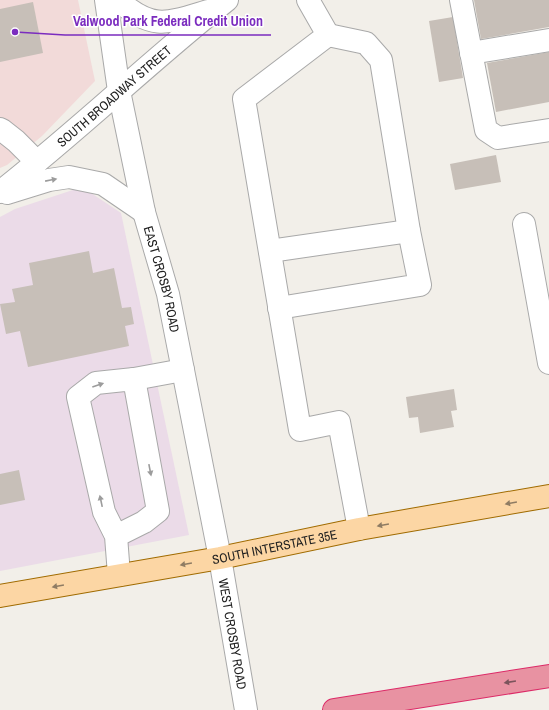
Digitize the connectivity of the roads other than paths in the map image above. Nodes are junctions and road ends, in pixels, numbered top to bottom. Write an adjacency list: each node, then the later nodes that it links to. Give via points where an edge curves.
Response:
1 (106, 0): 9 (street, EAST CROSBY ROAD)
2 (118, 0): 5 (street, via 127,9 159,23 174,21)
3 (308, 0): 6 (street)
4 (461, 0): 8 (street)
5 (222, 4): 9 (street, SOUTH BROADWAY STREET)
6 (328, 35): 17 (street, via 366,43 381,60); 18 (street, via 244,99)
7 (549, 40): 8 (street)
8 (471, 53): 11 (street, via 486,130 498,138)
9 (119, 91): 12 (street, SOUTH BROADWAY STREET); 15 (street, EAST CROSBY ROAD)
10 (0, 129): 12 (street)
11 (549, 130)
12 (37, 162): 13 (street, SOUTH BROADWAY STREET)
13 (0, 192)
14 (0, 196): 15 (street, one-way to 15, via 50,180 69,177 103,184)
15 (144, 212): 21 (street, EAST CROSBY ROAD, via 168,294)
16 (524, 224): 20 (street)
17 (409, 231): 18 (street); 19 (street, via 420,285)
18 (270, 251): 19 (street)
19 (279, 308): 24 (street, via 300,430 339,422)
20 (549, 363)
21 (183, 370): 22 (street); 26 (street, EAST CROSBY ROAD)
22 (134, 379): 25 (street, one-way to 25, via 158,511 144,522); 25 (street, one-way to 22, via 104,512 78,397 96,383)
23 (549, 496): 24 (main road, SOUTH INTERSTATE 35E, one-way to 24)
24 (359, 529): 26 (main road, SOUTH INTERSTATE 35E)
25 (116, 536): 27 (street)
26 (220, 558): 27 (main road, SOUTH INTERSTATE 35E, one-way to 27); 30 (street, WEST CROSBY ROAD)
27 (119, 575): 28 (main road, SOUTH INTERSTATE 35E, one-way to 28)
28 (0, 596)
29 (549, 676): 31 (highway, one-way to 31)
30 (246, 710)
31 (336, 710)

